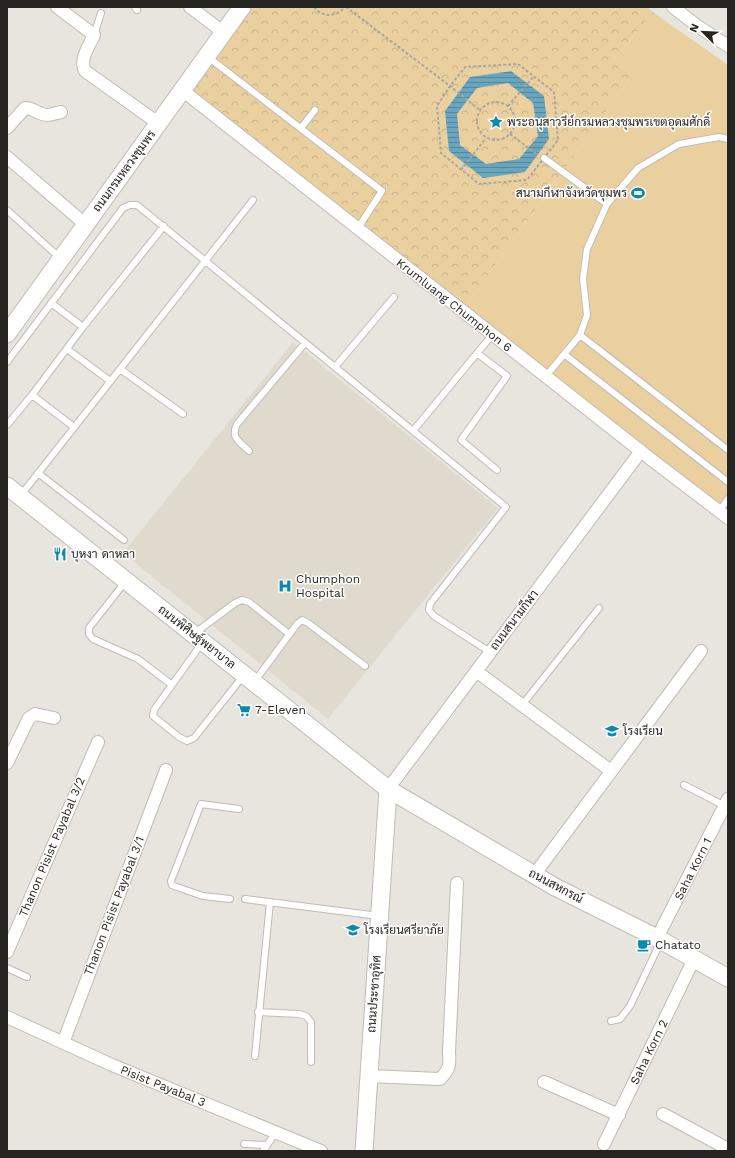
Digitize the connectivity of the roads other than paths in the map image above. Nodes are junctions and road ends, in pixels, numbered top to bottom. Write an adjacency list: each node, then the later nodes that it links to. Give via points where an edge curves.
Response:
1 (57, 7): 7 (street)
2 (190, 7): 6 (street)
3 (242, 7): 6 (street, ถนนกรมหลวงชุมพร)
4 (673, 7): 8 (street)
5 (101, 13): 7 (lane)
6 (224, 32): 9 (street, ถนนกรมหลวงชุมพร)
7 (94, 35): 14 (street, via 83,60 82,66 85,71)
8 (728, 46)
9 (207, 56): 10 (street, ถนนกรมหลวงชุมพร); 15 (lane)
10 (182, 90): 14 (street, ถนนกรมหลวงชุมพร); 24 (street, Krumluang Chumphon 6)
11 (314, 110): 15 (lane)
12 (61, 112): 13 (street, via 45,115 25,108)
13 (9, 123)
14 (158, 124): 22 (street, ถนนกรมหลวงชุมพร)
15 (301, 128): 24 (lane, via 382,192)
16 (728, 139): 20 (lane, via 719,137 679,144 638,168)
17 (7, 157): 22 (street)
18 (544, 158): 20 (lane)
19 (253, 200): 26 (lane)
20 (607, 204): 32 (lane, via 587,249 583,279 587,315)
21 (7, 210): 25 (lane)
22 (86, 225): 25 (street, ถนนกรมหลวงชุมพร)
23 (164, 226): 26 (lane); 28 (lane, via 137,205 123,208); 29 (lane)
24 (358, 228): 31 (street, Krumluang Chumphon 6)
25 (61, 259): 30 (street, ถนนกรมหลวงชุมพร)
26 (205, 261): 33 (lane); 39 (lane)
27 (394, 297): 38 (lane)
28 (51, 304): 29 (lane); 37 (lane)
29 (83, 328): 34 (lane)
30 (7, 334)
31 (492, 335): 35 (lane); 40 (street, Krumluang Chumphon 6)
32 (580, 335): 36 (lane); 47 (lane)
33 (305, 343): 38 (lane); 48 (lane, via 233,431 234,437)
34 (67, 349): 41 (lane); 42 (lane)
35 (477, 352): 46 (lane); 50 (lane, via 507,376 461,440)
36 (564, 354): 40 (lane); 52 (lane)
37 (7, 362)
38 (335, 367): 46 (lane)
39 (120, 369): 41 (lane); 43 (lane)
40 (546, 376): 49 (street, Krumluang Chumphon 6)
41 (110, 381): 45 (lane)
42 (32, 395): 44 (lane); 45 (lane)
43 (183, 414)
44 (7, 425)
45 (74, 427): 51 (lane)
46 (413, 431): 62 (lane, via 506,507 430,604 429,610 434,616)
47 (728, 450)
48 (249, 451)
49 (641, 452): 55 (street, Krumluang Chumphon 6); 62 (street, ถนนสนามกีฬา)
50 (497, 470)
51 (38, 473): 53 (lane); 56 (lane)
52 (728, 482)
53 (13, 491): 57 (street, ถนนพิศิษฐ์พยาบาล)
54 (728, 499): 55 (lane)
55 (724, 514)
56 (124, 540)
57 (126, 580): 60 (street, ถนนพิศิษฐ์พยาบาล); 66 (lane, via 88,628 89,634 93,639 138,659)
58 (599, 608): 67 (lane)
59 (290, 634): 60 (lane, via 249,602 242,600 235,603); 63 (lane, via 302,620); 65 (lane)
60 (198, 638): 65 (street, ถนนพิศิษฐ์พยาบาล); 66 (lane)
61 (701, 650): 72 (street)
62 (490, 652): 64 (street, ถนนสนามกีฬา)
63 (365, 666)
64 (476, 671): 67 (street); 74 (street, ถนนสนามกีฬา)
65 (249, 678): 66 (lane, via 194,738 187,741 179,738 153,716 154,710); 74 (street, ถนนพิศิษฐ์พยาบาล)
66 (172, 685)
67 (522, 705): 72 (street)
68 (54, 718): 70 (street, via 35,714 29,718)
69 (98, 742): 84 (street, Thanon Pisist Payabal 3/2)
70 (7, 763)
71 (166, 770): 92 (street, Thanon Pisist Payabal 3/1)
72 (611, 771): 77 (street)
73 (684, 785): 75 (lane)
74 (388, 789): 77 (street, ถนนสหกรณ์); 82 (street, ถนนประชาอุทิศ)
75 (727, 804): 83 (street, Saha Korn 1)
76 (239, 809): 79 (lane, via 201,804 172,881 174,886 203,896)
77 (534, 874): 83 (street, ถนนสหกรณ์)
78 (457, 883): 95 (street, via 450,1065 447,1072 440,1079)
79 (230, 899)
80 (245, 900): 81 (lane)
81 (270, 902): 82 (lane); 89 (lane)
82 (379, 916): 95 (street, ถนนประชาอุทิศ)
83 (659, 939): 85 (street, ถนนสหกรณ์); 91 (lane, via 630,1006 620,1019)
84 (7, 952)
85 (694, 959): 88 (street, ถนนสหกรณ์); 98 (street, Saha Korn 2)
86 (7, 968): 87 (lane)
87 (27, 977)
88 (728, 978)
89 (258, 1012): 93 (lane); 94 (lane, via 306,1016 311,1022)
90 (7, 1017): 92 (street, Pisist Payabal 3)
91 (611, 1022)
92 (63, 1043): 99 (street, Pisist Payabal 3)
93 (255, 1056)
94 (311, 1062)
95 (368, 1076): 105 (street, ถนนประชาอุทิศ)
96 (544, 1082): 98 (street)
97 (663, 1114): 102 (street)
98 (619, 1115): 101 (street, Saha Korn 2)
99 (276, 1132): 103 (lane); 104 (street, Pisist Payabal 3)
100 (244, 1144): 103 (lane)
101 (604, 1144)
102 (727, 1146)
103 (265, 1148)
104 (321, 1151)
105 (364, 1151)

